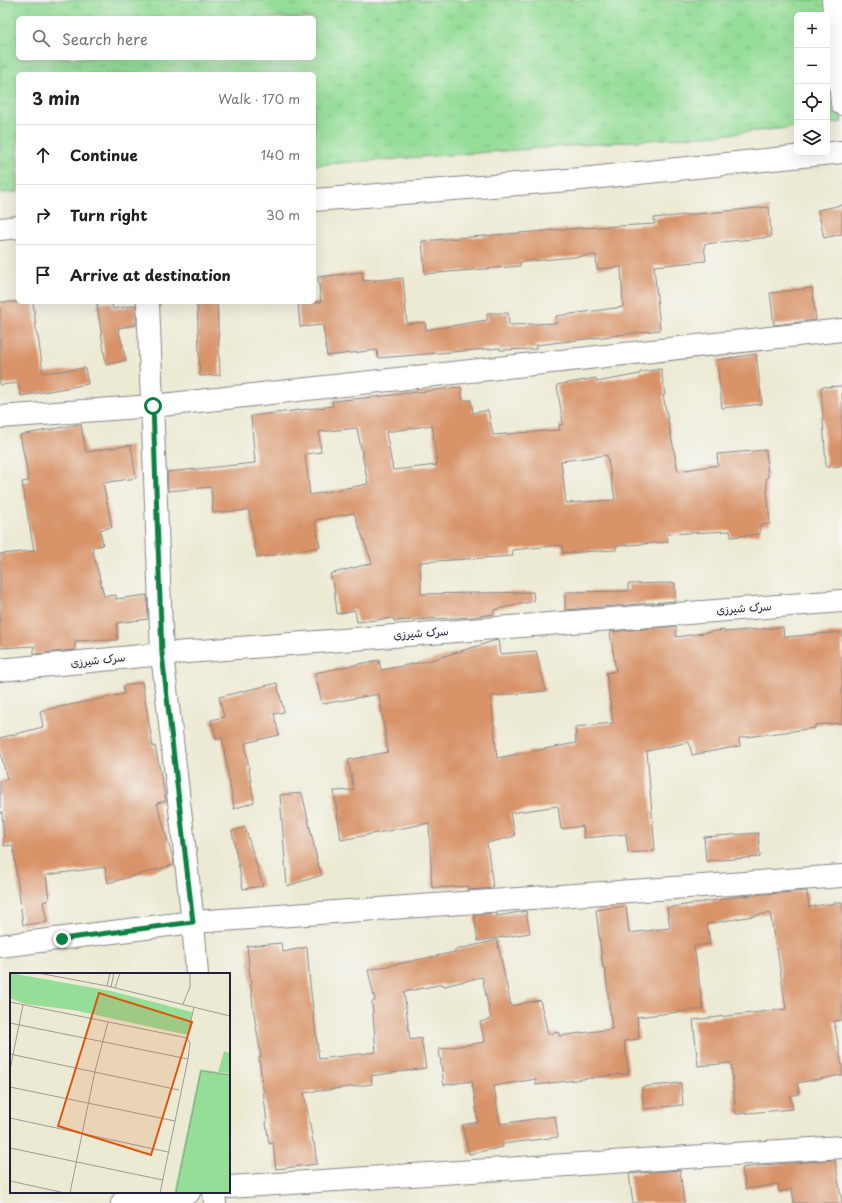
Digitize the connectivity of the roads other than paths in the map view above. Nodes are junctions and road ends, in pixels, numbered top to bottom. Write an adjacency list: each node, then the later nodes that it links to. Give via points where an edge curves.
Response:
1 (833, 0): 2 (street)
2 (842, 104)
3 (842, 152): 4 (street, via 581,178)
4 (316, 200)
5 (16, 227): 6 (street)
6 (0, 229)
7 (148, 304): 9 (street)
8 (842, 330): 9 (street)
9 (153, 406): 10 (street); 12 (street)
10 (0, 417)
11 (842, 601): 12 (street, سرک شیرزی)
12 (162, 654): 13 (street, سرک شیرزی); 15 (street)
13 (0, 670)
14 (842, 876): 15 (street)
15 (193, 922): 16 (street); 17 (street)
16 (0, 946)
17 (197, 973)
18 (842, 1147): 19 (street)
19 (230, 1187)
20 (182, 1193): 22 (street)
21 (214, 1193): 23 (street)
22 (122, 1203)
23 (215, 1203)

